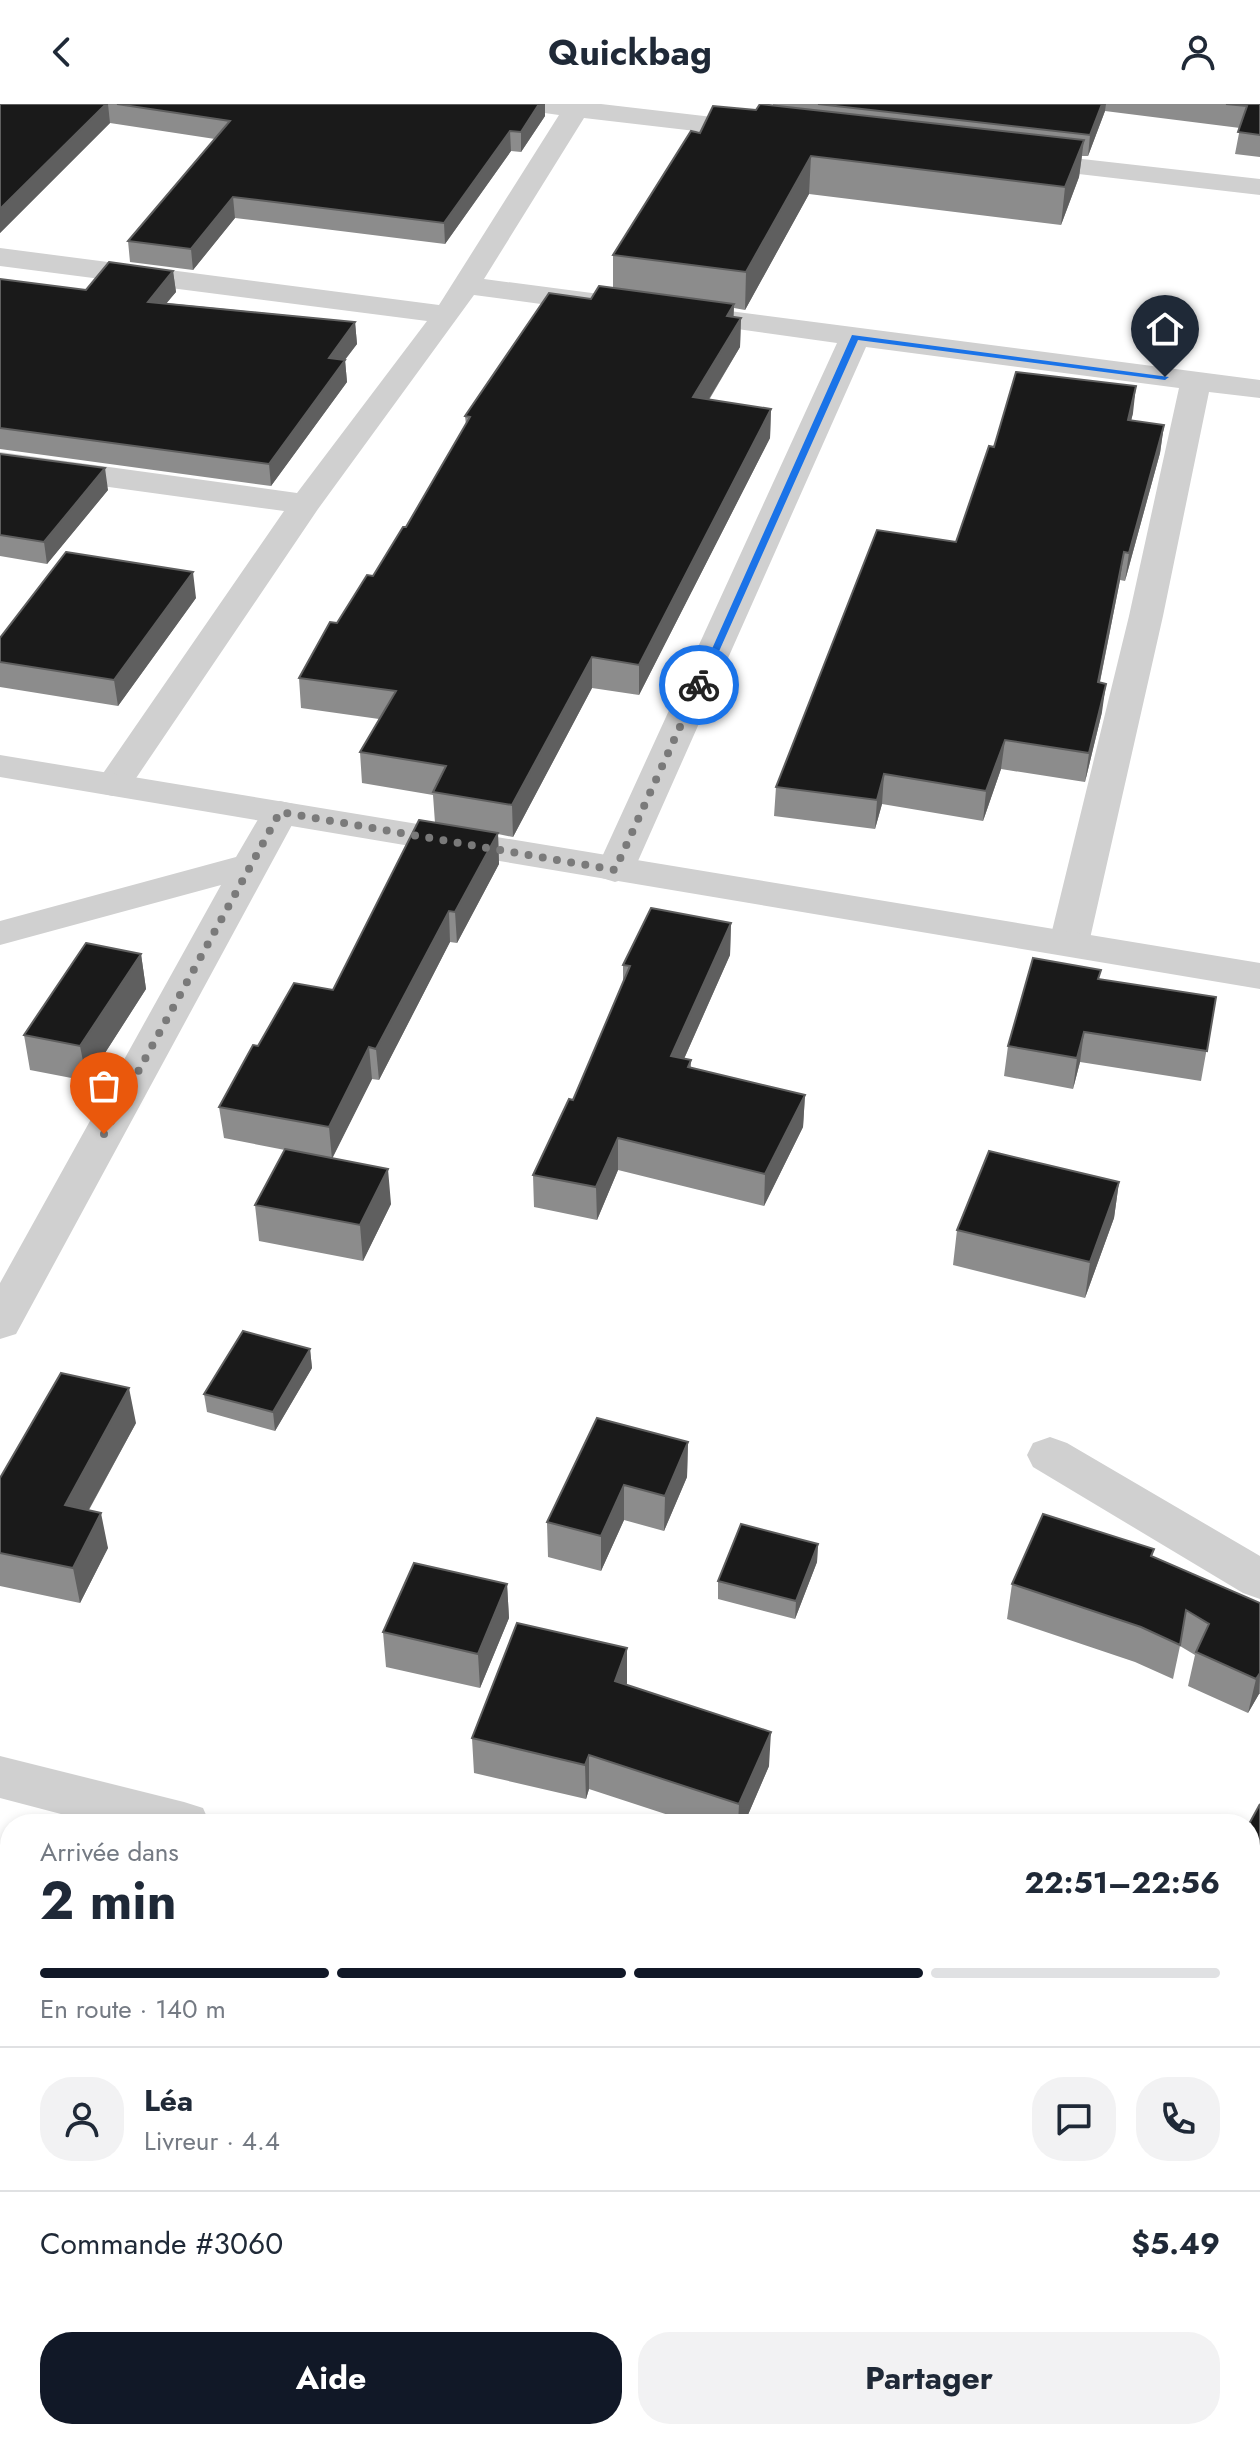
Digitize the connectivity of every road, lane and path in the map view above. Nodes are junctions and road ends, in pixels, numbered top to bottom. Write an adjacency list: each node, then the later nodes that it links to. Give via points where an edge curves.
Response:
1 (532, 104): 2 (street)
2 (576, 110): 3 (street); 7 (street)
3 (794, 134)
4 (996, 157): 5 (street)
5 (1260, 187)
6 (0, 257): 8 (street)
7 (466, 285): 8 (street); 9 (street)
8 (447, 315): 13 (street)
9 (855, 337): 10 (street); 18 (street)
10 (1196, 381): 11 (street); 20 (street)
11 (1260, 389)
12 (0, 462): 13 (street)
13 (305, 504): 15 (street)
14 (0, 766): 15 (street)
15 (113, 785): 16 (street)
16 (280, 812): 17 (street); 18 (street)
17 (252, 865): 19 (street); 22 (street)
18 (615, 870): 20 (street)
19 (0, 933)
20 (1069, 943): 21 (street)
21 (1260, 976)
22 (0, 1323)
23 (1050, 1455): 24 (street)
24 (1260, 1580)
25 (0, 1777): 26 (street)
26 (145, 1814)

